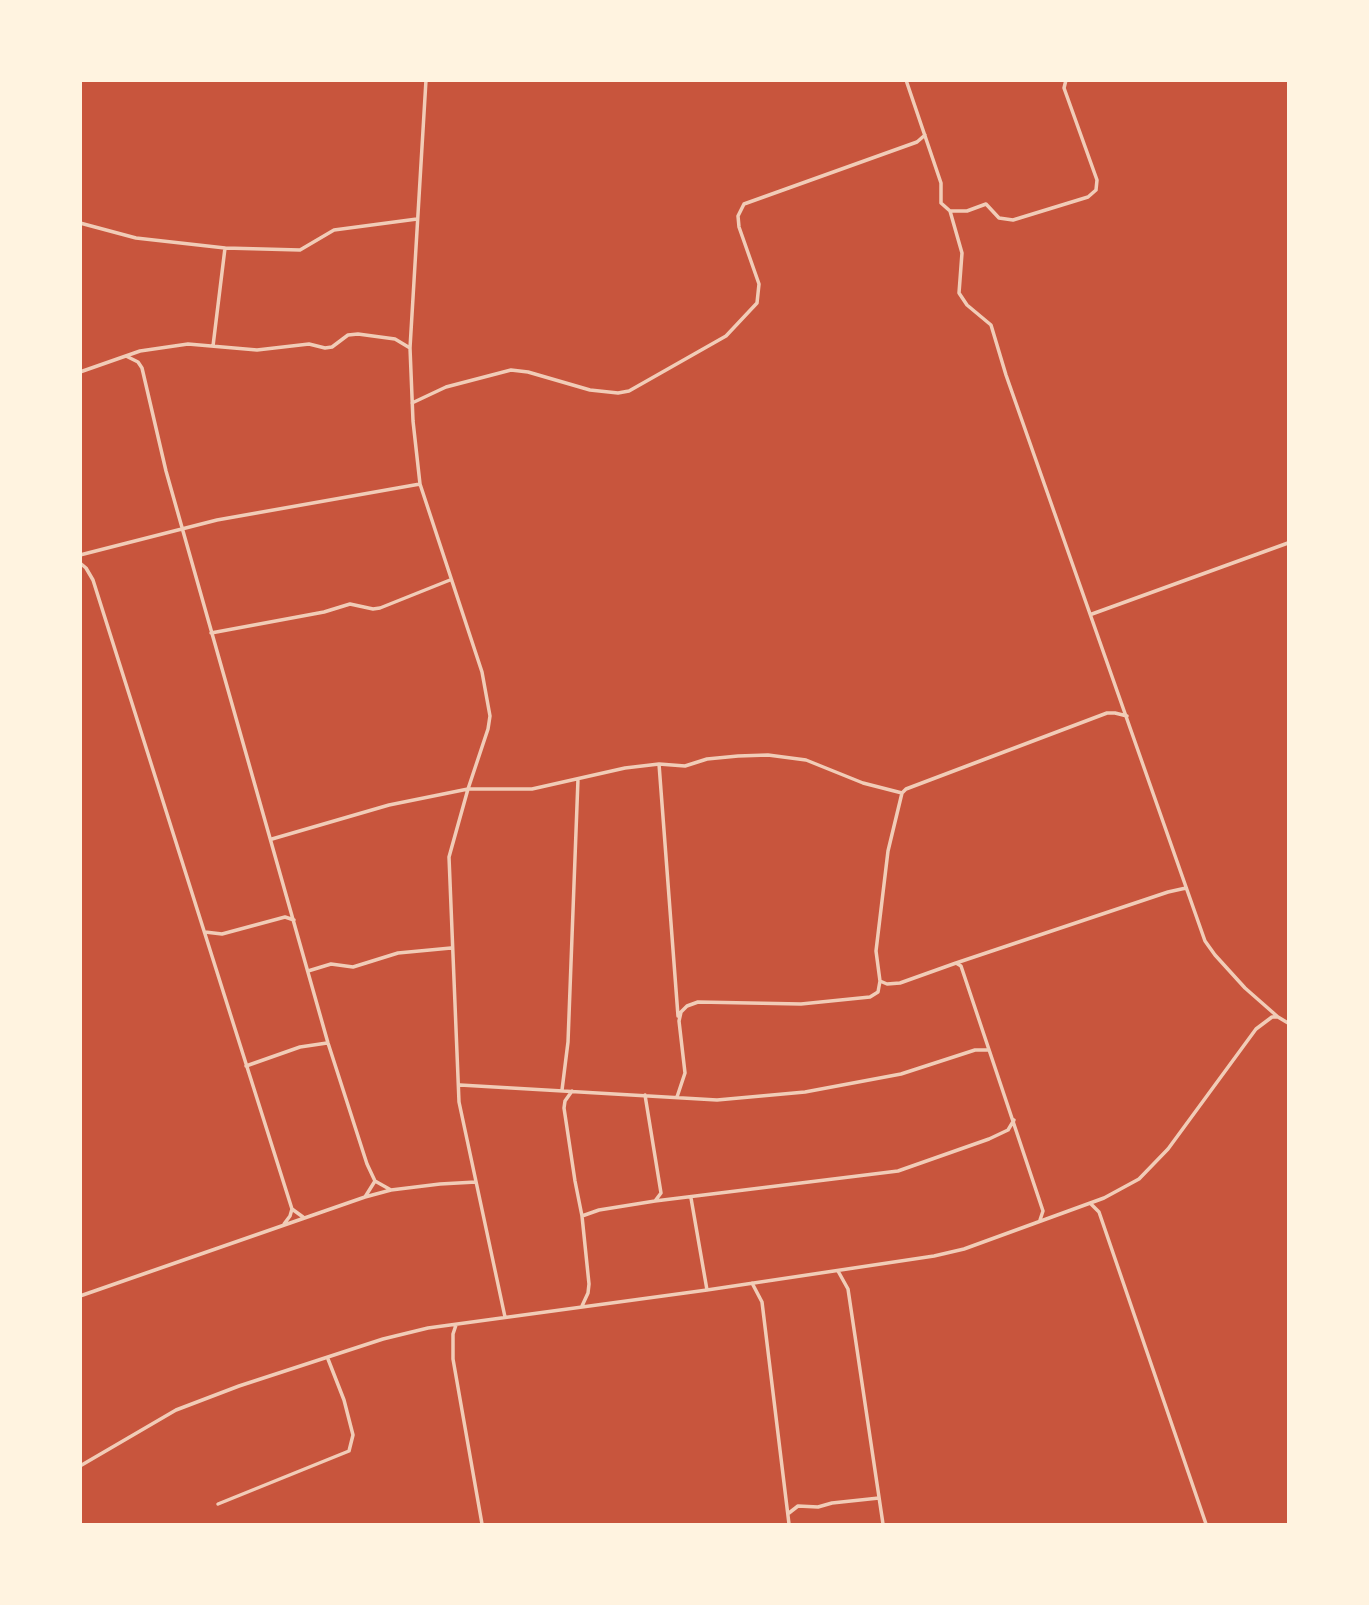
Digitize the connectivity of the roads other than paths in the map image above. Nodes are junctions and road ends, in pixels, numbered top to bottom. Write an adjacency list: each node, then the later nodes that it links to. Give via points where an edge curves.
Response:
1 (426, 80): 8 (street)
2 (906, 80): 4 (street)
3 (1066, 80): 7 (street, via 1064,88 1097,180 1096,190 1088,197 1013,220 999,218 986,204)
4 (925, 135): 5 (street); 6 (street)
5 (917, 142): 6 (street); 15 (street, via 744,204 738,227 759,284 757,303 726,336 629,391 590,390 511,370 446,387)
6 (929, 144): 7 (street, via 942,203)
7 (950, 211): 22 (street, via 962,253 959,293 990,325)
8 (417, 219): 10 (street, via 334,230 300,250); 12 (street)
9 (80, 223): 10 (street, via 136,238)
10 (225, 247): 11 (street)
11 (213, 346): 12 (street, via 257,350 309,344 325,348 358,334 395,339); 13 (street, via 188,344)
12 (410, 348): 15 (street)
13 (126, 356): 14 (street); 17 (street, via 142,368)
14 (80, 372)
15 (412, 403): 16 (street)
16 (420, 484): 17 (street); 21 (street)
17 (182, 528): 19 (street); 23 (street)
18 (1289, 543): 22 (street)
19 (80, 555)
20 (80, 563): 32 (street, via 93,580)
21 (450, 580): 23 (street, via 380,608 350,604); 27 (street, via 482,673 491,716)
22 (1091, 614): 24 (street)
23 (211, 634): 29 (street)
24 (1127, 716): 28 (street, via 1107,713); 30 (street)
25 (659, 764): 26 (street); 28 (street, via 685,766 707,759 768,755 806,760); 38 (street)
26 (578, 779): 27 (street, via 532,789); 44 (street, via 568,1042)
27 (468, 789): 29 (street, via 389,805); 33 (street, via 449,857)
28 (902, 793): 36 (street, via 888,851 876,951)
29 (272, 839): 31 (street)
30 (1186, 888): 34 (street); 37 (street, via 1215,956)
31 (294, 920): 32 (street, via 285,918 222,934); 35 (street)
32 (205, 932): 42 (street)
33 (451, 948): 35 (street); 43 (street)
34 (956, 962): 36 (street, via 900,983); 41 (street, via 964,973)
35 (308, 971): 40 (street)
36 (880, 981): 38 (street, via 878,992 870,997 801,1004 698,1002 681,1012)
37 (1278, 1017): 39 (street); 55 (street, via 1267,1019 1256,1029 1168,1149 1139,1179)
38 (679, 1021): 47 (street, via 685,1073)
39 (1289, 1023)
40 (328, 1043): 42 (street, via 300,1047); 49 (street)
41 (989, 1050): 47 (street, via 963,1053 901,1074 805,1092 717,1100); 48 (street)
42 (246, 1066): 56 (street)
43 (460, 1085): 44 (street); 50 (street)
44 (562, 1090): 45 (street)
45 (572, 1091): 46 (street); 57 (street, via 564,1108)
46 (645, 1095): 47 (street); 54 (street, via 661,1193)
47 (677, 1097)
48 (1014, 1120): 53 (street, via 1008,1130 989,1139 898,1171); 59 (street, via 1043,1211)
49 (375, 1181): 51 (street); 52 (street)
50 (476, 1182): 51 (street); 66 (street)
51 (391, 1190): 52 (street)
52 (365, 1198): 58 (street)
53 (691, 1198): 54 (street); 63 (street)
54 (655, 1201): 57 (street)
55 (1090, 1203): 59 (street); 76 (street, via 1098,1212)
56 (292, 1209): 58 (street); 60 (street)
57 (582, 1216): 65 (street, via 589,1284)
58 (303, 1217): 60 (street)
59 (1040, 1220): 61 (street, via 964,1249)
60 (284, 1224): 64 (street)
61 (838, 1271): 62 (street); 70 (street, via 848,1289)
62 (751, 1283): 63 (street); 72 (street, via 762,1302)
63 (707, 1290): 65 (street)
64 (80, 1296)
65 (582, 1306): 66 (street)
66 (505, 1317): 67 (street)
67 (456, 1325): 68 (street, via 383,1339); 73 (street, via 453,1359)
68 (328, 1359): 69 (street, via 176,1410); 71 (street, via 354,1435 349,1451)
69 (80, 1466)
70 (879, 1498): 72 (street, via 798,1506); 75 (street)
71 (218, 1504)
72 (788, 1515): 74 (street)
73 (482, 1524)
74 (789, 1524)
75 (883, 1524)
76 (1206, 1524)

